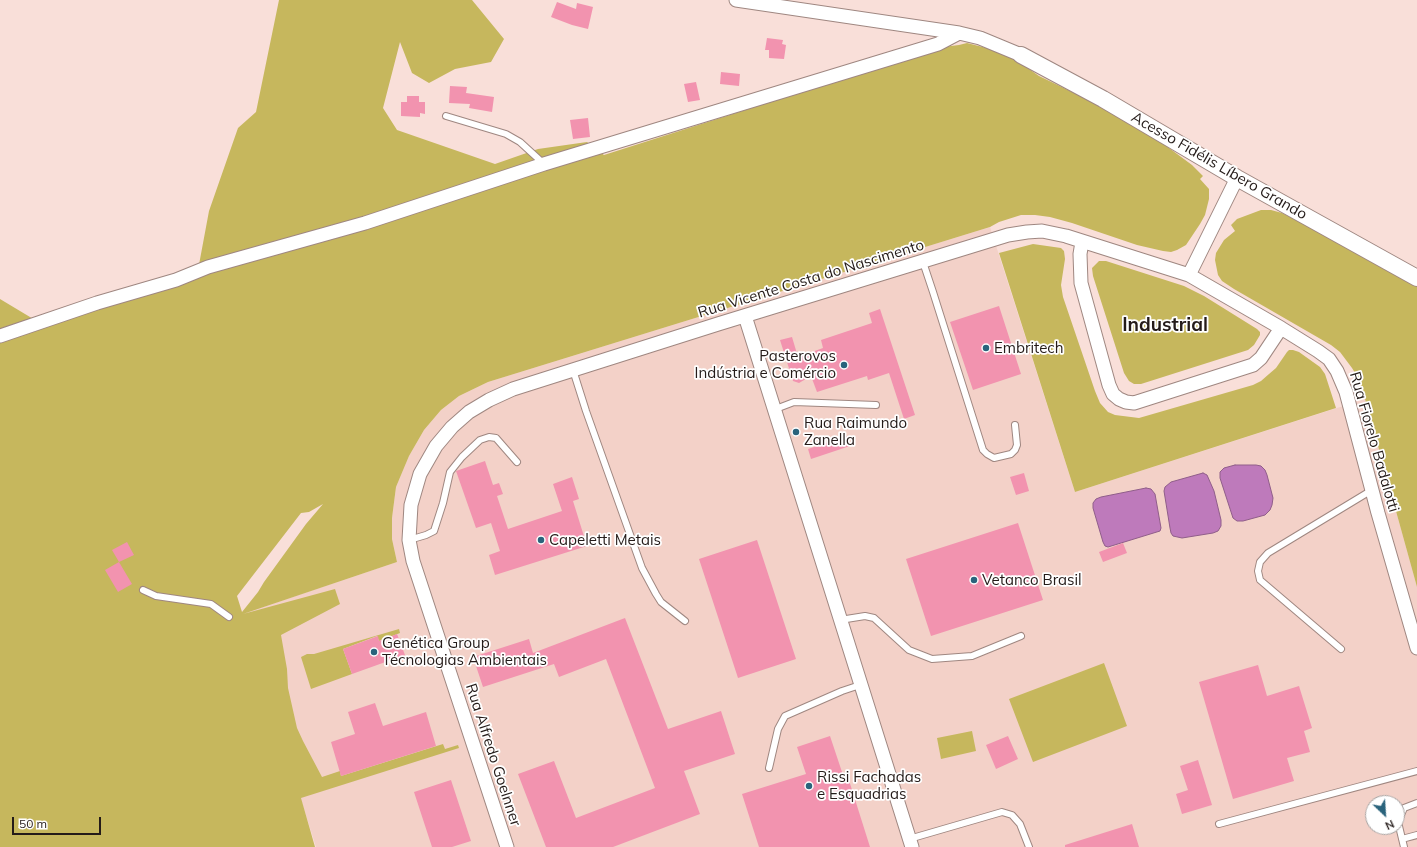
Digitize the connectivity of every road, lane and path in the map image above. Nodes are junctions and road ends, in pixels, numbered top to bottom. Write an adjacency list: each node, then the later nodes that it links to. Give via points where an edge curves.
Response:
1 (736, 0): 2 (street)
2 (762, 2): 3 (street)
3 (959, 33): 4 (street, via 980,38); 6 (street, via 938,44)
4 (1021, 55): 7 (street, Acesso Fidélis Líbero Grando, via 1104,99)
5 (446, 116): 6 (lane, via 506,134 520,142)
6 (544, 164): 14 (street, via 365,223 208,267 176,280 97,303)
7 (1237, 178): 10 (street); 11 (street, Acesso Fidélis Líbero Grando)
8 (1082, 242): 9 (street, Rua Vicente Costa do Nascimento, via 1042,231 1027,232); 10 (street, Rua Vicente Costa do Nascimento); 13 (street, via 1081,283 1109,385 1118,399 1134,402 1253,365 1261,358)
9 (923, 262): 12 (street, Rua Vicente Costa do Nascimento); 18 (lane, via 983,450 994,458 1011,454 1017,445)
10 (1189, 275): 13 (street, Rua Fiorelo Badalotti)
11 (1417, 278)
12 (744, 316): 15 (street, Rua Vicente Costa do Nascimento); 17 (street)
13 (1281, 328): 21 (street, Rua Fiorelo Badalotti, via 1329,359 1337,371 1346,392)
14 (0, 336)
15 (573, 370): 19 (street, Rua Vicente Costa do Nascimento, via 513,389 489,400 469,412); 26 (lane, via 642,568 661,602)
16 (876, 405): 17 (lane, via 794,402)
17 (774, 410): 25 (street)
18 (1015, 425)
19 (452, 427): 22 (street, Rua Alfredo Goelnner, via 436,446 420,474 410,505)
20 (517, 462): 22 (lane, via 496,438 480,440 450,472 434,531)
21 (1372, 490): 28 (street, Rua Fiorelo Badalotti); 29 (lane, via 1268,553 1260,562 1258,571 1260,580)
22 (409, 540): 38 (street, Rua Alfredo Goelnner, via 413,562)
23 (143, 590): 24 (lane, via 156,596 211,604)
24 (229, 616)
25 (840, 620): 27 (lane, via 865,616 874,618 909,650 932,659 972,656); 30 (street)
26 (685, 621)
27 (1021, 636)
28 (1417, 648)
29 (1341, 649)
30 (860, 685): 31 (lane, via 785,716 778,729); 37 (street)
31 (769, 768)
32 (1417, 771): 34 (lane)
33 (1417, 803): 36 (lane, via 1404,808 1398,822)
34 (1219, 824)
35 (1417, 835): 36 (lane)
36 (1402, 839): 40 (lane)
37 (910, 843): 39 (lane, via 1002,812 1012,815 1020,824)
38 (507, 847)
39 (1029, 847)
40 (1404, 847)

